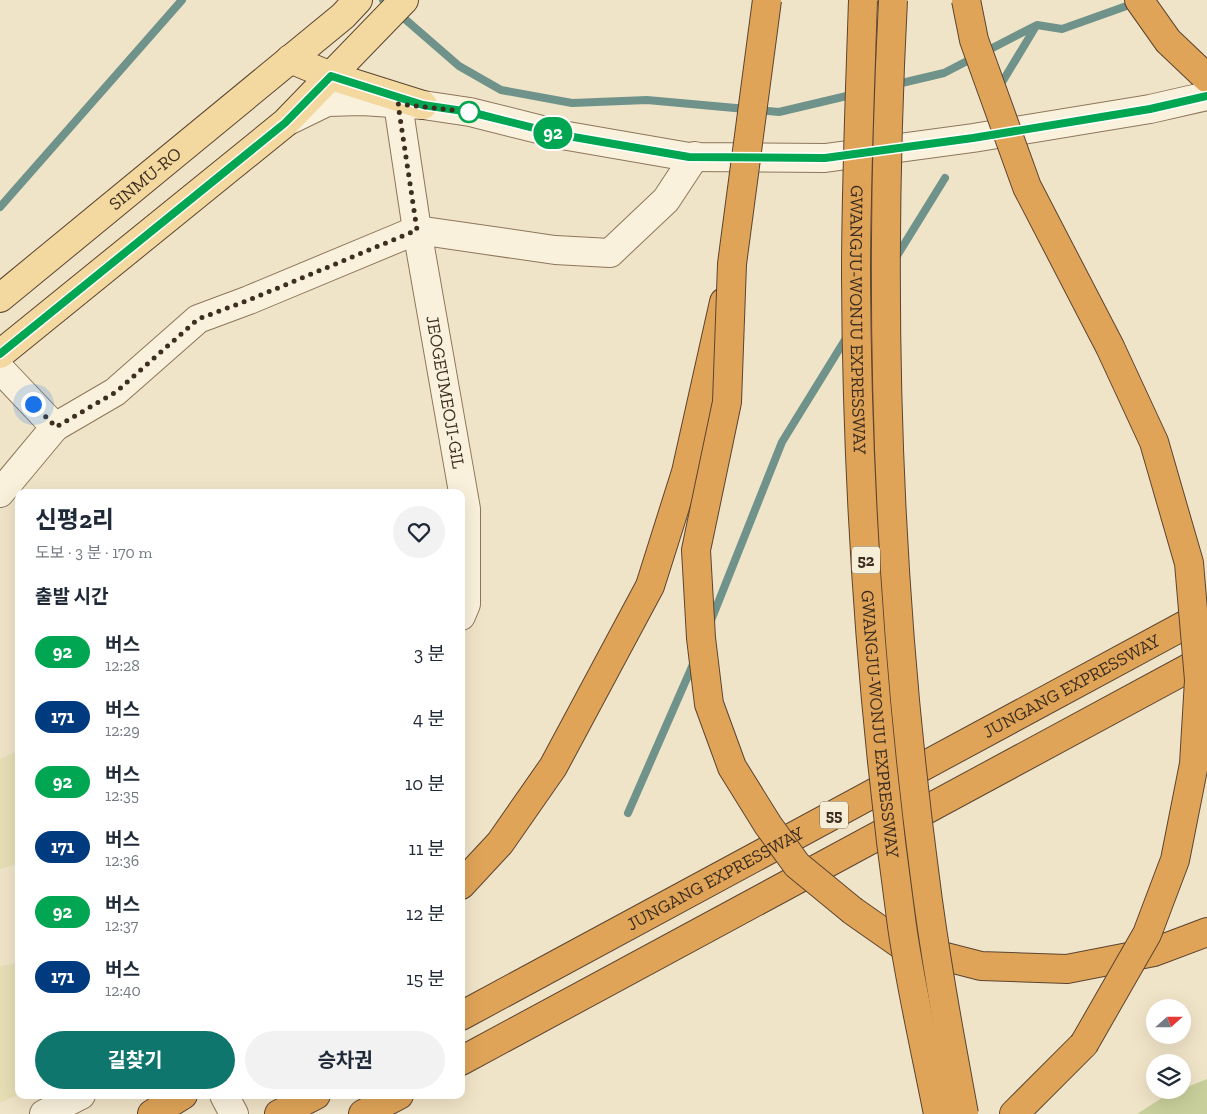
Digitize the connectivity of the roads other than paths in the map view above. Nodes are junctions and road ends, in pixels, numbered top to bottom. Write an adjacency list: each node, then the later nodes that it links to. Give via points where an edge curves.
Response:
1 (404, 0): 8 (main road)
2 (766, 0): 17 (highway, bridge)
3 (863, 0): 42 (highway, GWANGJU-WONJU EXPRESSWAY / 52, bridge, via 856,276 868,612 902,930)
4 (893, 0): 43 (highway, GWANGJU-WONJU EXPRESSWAY / 52, bridge, via 887,291 898,612 924,870)
5 (966, 0): 44 (highway, bridge, via 974,40 1027,187 1110,347 1154,442 1190,563 1199,680 1194,764 1175,860 1147,934 1084,1044)
6 (1139, 0): 11 (highway, via 1168,41)
7 (350, 8): 9 (main road, SINMU-RO)
8 (368, 38): 10 (main road); 13 (main road, via 372,74)
9 (290, 59): 10 (main road); 18 (main road, SINMU-RO)
10 (331, 76): 13 (main road); 14 (main road)
11 (1207, 78)
12 (1207, 96): 15 (street, via 1150,109 973,138 825,158)
13 (410, 104): 14 (street, via 328,102); 15 (street, via 470,112 562,135); 16 (street, JEOGEUMEOJI-GIL)
14 (285, 123): 19 (main road)
15 (695, 156): 16 (street, via 666,200 610,253 555,250)
16 (417, 230): 21 (street, via 198,319 116,392); 22 (street, JEOGEUMEOJI-GIL)
17 (732, 264): 28 (highway, bridge, via 686,472 650,586 553,767 500,843); 29 (highway, bridge, via 727,402 696,550 701,638 709,704 732,767 768,825 797,865 853,911 903,946 981,966 1067,969 1154,952)
18 (0, 298)
19 (0, 354)
20 (0, 369): 21 (street)
21 (56, 427): 23 (street)
22 (462, 489)
23 (0, 493)
24 (465, 504): 25 (street, JEOGEUMEOJI-GIL)
25 (465, 606)
26 (1207, 613): 30 (highway, JUNGANG EXPRESSWAY / 55)
27 (1207, 658): 31 (highway, 55)
28 (465, 881)
29 (1207, 932)
30 (465, 1014)
31 (465, 1059)
32 (73, 1099): 37 (street)
33 (177, 1099): 38 (highway)
34 (226, 1099): 39 (street)
35 (308, 1099): 40 (highway)
36 (391, 1099): 41 (highway)
37 (44, 1114)
38 (152, 1114)
39 (234, 1114)
40 (279, 1114)
41 (363, 1114)
42 (938, 1114)
43 (964, 1114)
44 (1014, 1114)

